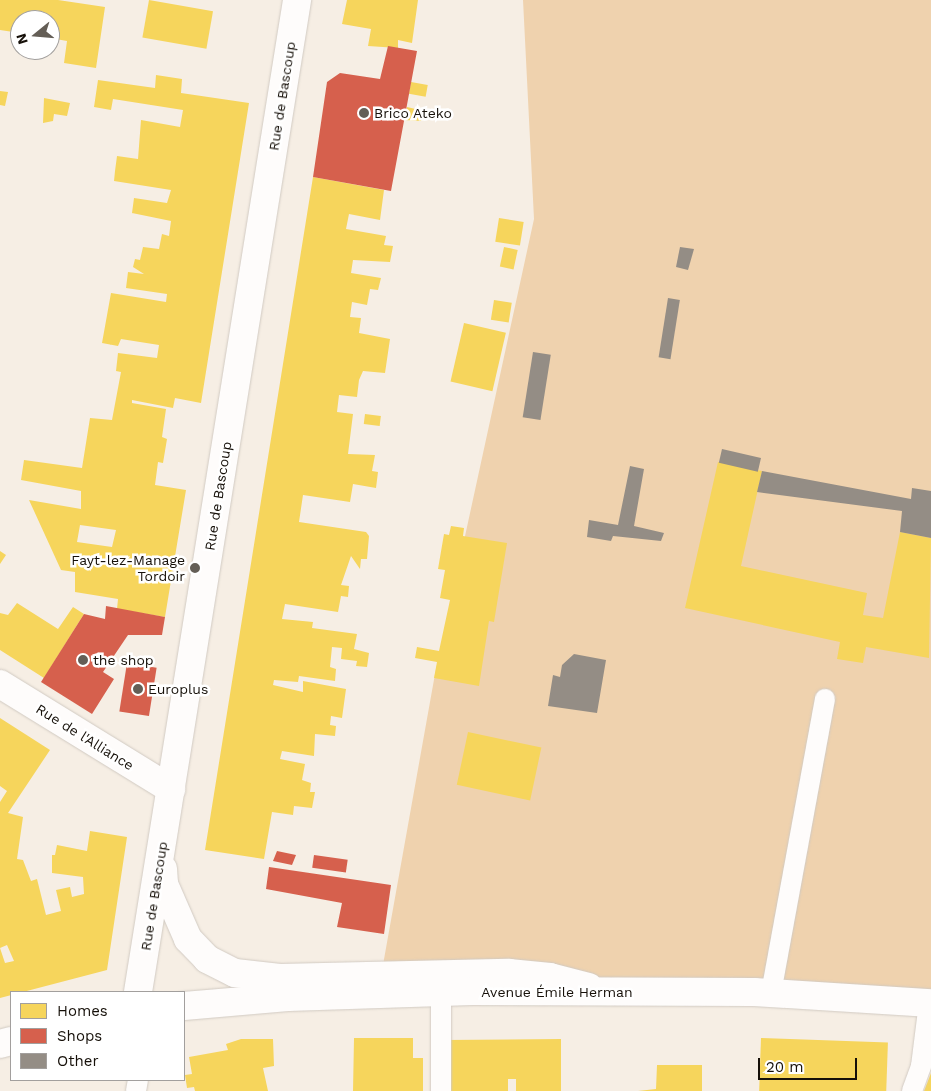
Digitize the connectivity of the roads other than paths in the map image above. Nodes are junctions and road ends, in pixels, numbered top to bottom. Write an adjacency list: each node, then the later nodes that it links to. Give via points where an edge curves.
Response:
1 (297, 0): 4 (main road, Rue de Bascoup)
2 (0, 684): 4 (main road, Rue de l'Alliance)
3 (825, 698): 9 (lane)
4 (170, 789): 5 (main road, Rue de Bascoup)
5 (161, 853): 6 (main road, Rue de Bascoup); 8 (main road, via 164,884 188,939 207,959 235,972 280,978 510,973 550,977)
6 (138, 991)
7 (441, 992): 8 (main road, Avenue Émile Herman); 11 (main road, Avenue Émile Herman, via 288,997); 12 (lane)
8 (607, 992): 9 (main road, Avenue Émile Herman)
9 (771, 993): 10 (main road, Avenue Émile Herman)
10 (930, 1003): 13 (lane, via 921,1066)
11 (185, 1006)
12 (441, 1091)
13 (912, 1091)

